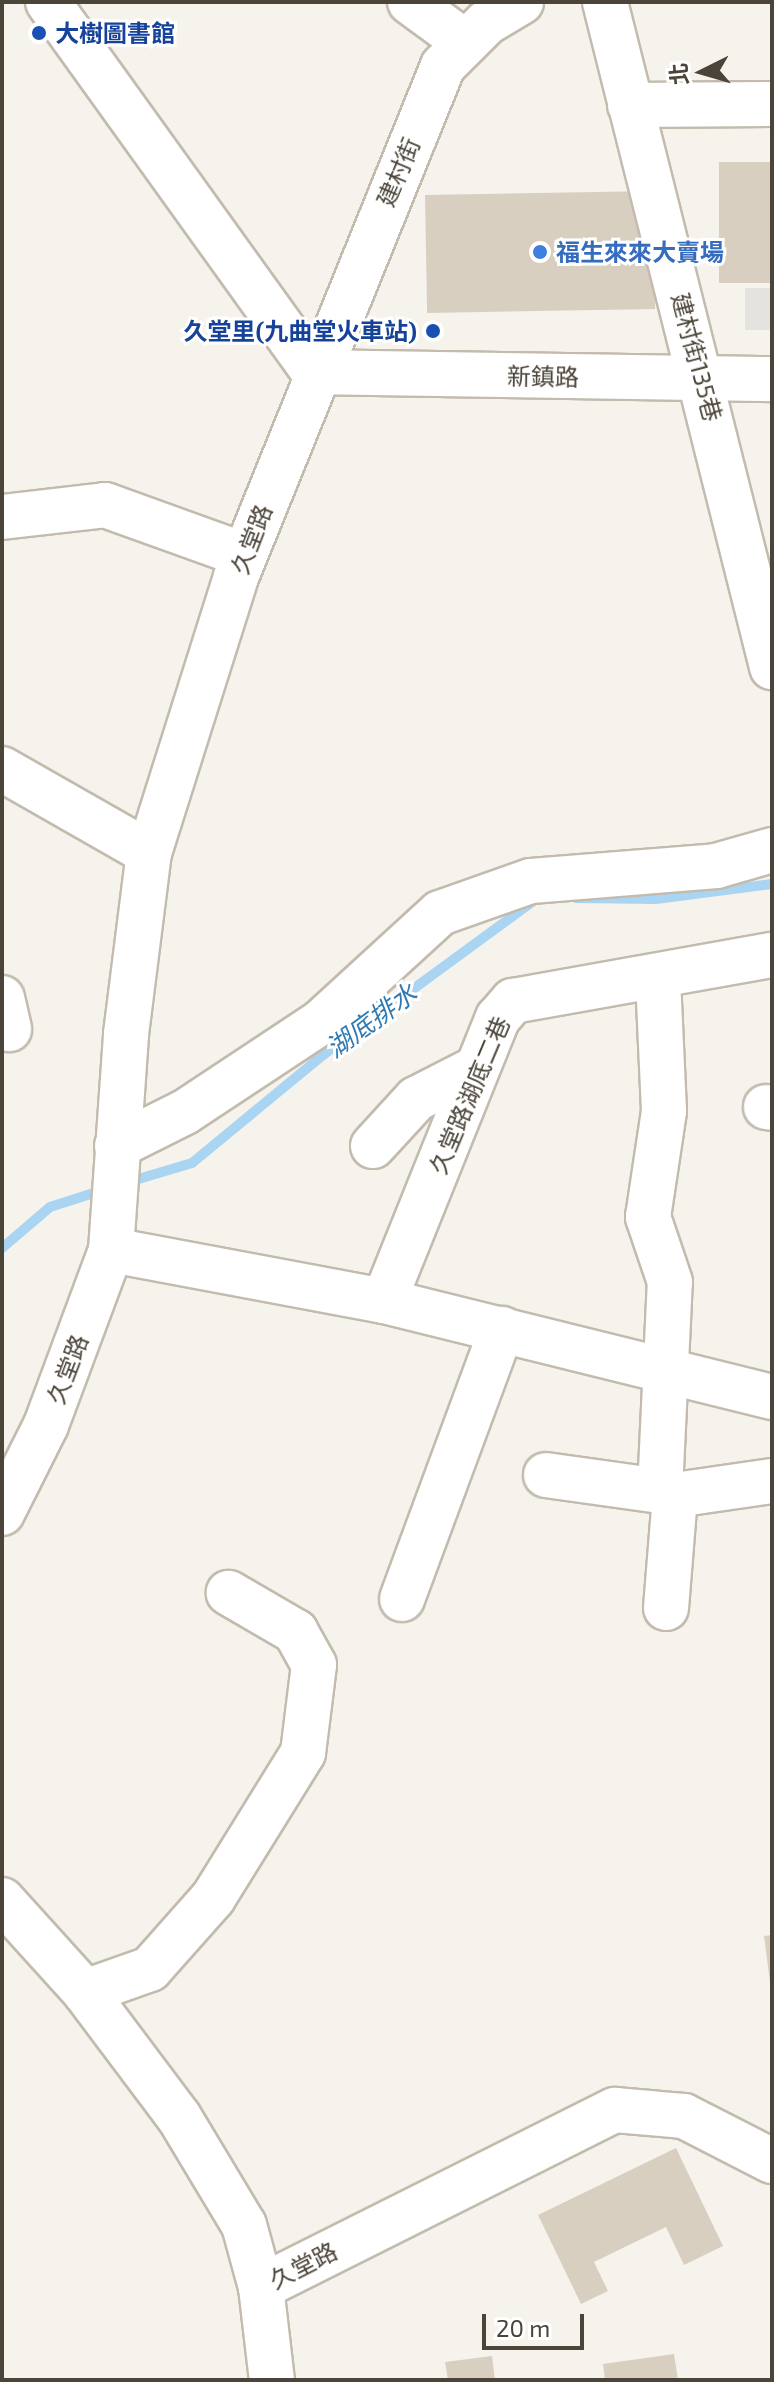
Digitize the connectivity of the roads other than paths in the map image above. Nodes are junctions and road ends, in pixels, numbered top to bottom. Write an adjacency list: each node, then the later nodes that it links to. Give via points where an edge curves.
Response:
1 (48, 2): 8 (street)
2 (410, 2): 5 (street)
3 (521, 2): 5 (street, 建村街)
4 (605, 2): 7 (street, 建村街135巷)
5 (466, 43): 8 (street, 建村街, via 443,66)
6 (772, 104): 7 (street)
7 (630, 105): 9 (street, 建村街135巷)
8 (314, 372): 9 (street, 新鎮路); 12 (street, 久堂路)
9 (704, 379): 10 (street, 新鎮路); 13 (street, 建村街135巷)
10 (772, 379)
11 (2, 517): 12 (street, via 105,505)
12 (244, 555): 16 (street, 久堂路)
13 (772, 667)
14 (3, 763): 16 (street)
15 (772, 850): 21 (street, via 716,866 531,881 440,913 321,1022)
16 (149, 853): 21 (street, 久堂路)
17 (772, 955): 18 (street, 久堂路湖底二巷)
18 (658, 979): 19 (street, 久堂路湖底二巷, via 513,1001 498,1018); 25 (street, via 664,1111 648,1217 670,1282)
19 (477, 1068): 20 (street, via 416,1099); 23 (street, 久堂路湖底二巷)
20 (373, 1146)
21 (118, 1150): 22 (street, 久堂路)
22 (114, 1234): 23 (street); 30 (street, 久堂路, via 46,1425)
23 (384, 1301): 24 (street)
24 (502, 1329): 25 (street); 32 (street)
25 (670, 1367): 26 (street); 29 (street)
26 (772, 1397)
27 (546, 1475): 29 (street)
28 (772, 1481): 29 (street)
29 (667, 1493): 33 (street)
30 (2, 1513)
31 (229, 1593): 35 (street, via 296,1632 314,1665 303,1753 213,1898 150,1969)
32 (402, 1599)
33 (666, 1608)
34 (2, 1900): 35 (street, 久堂路)
35 (85, 1992): 37 (street, 久堂路, via 179,2117 244,2225)
36 (763, 2151): 37 (street, 久堂路, via 684,2116 615,2110)
37 (261, 2287): 38 (street)
38 (272, 2380)

